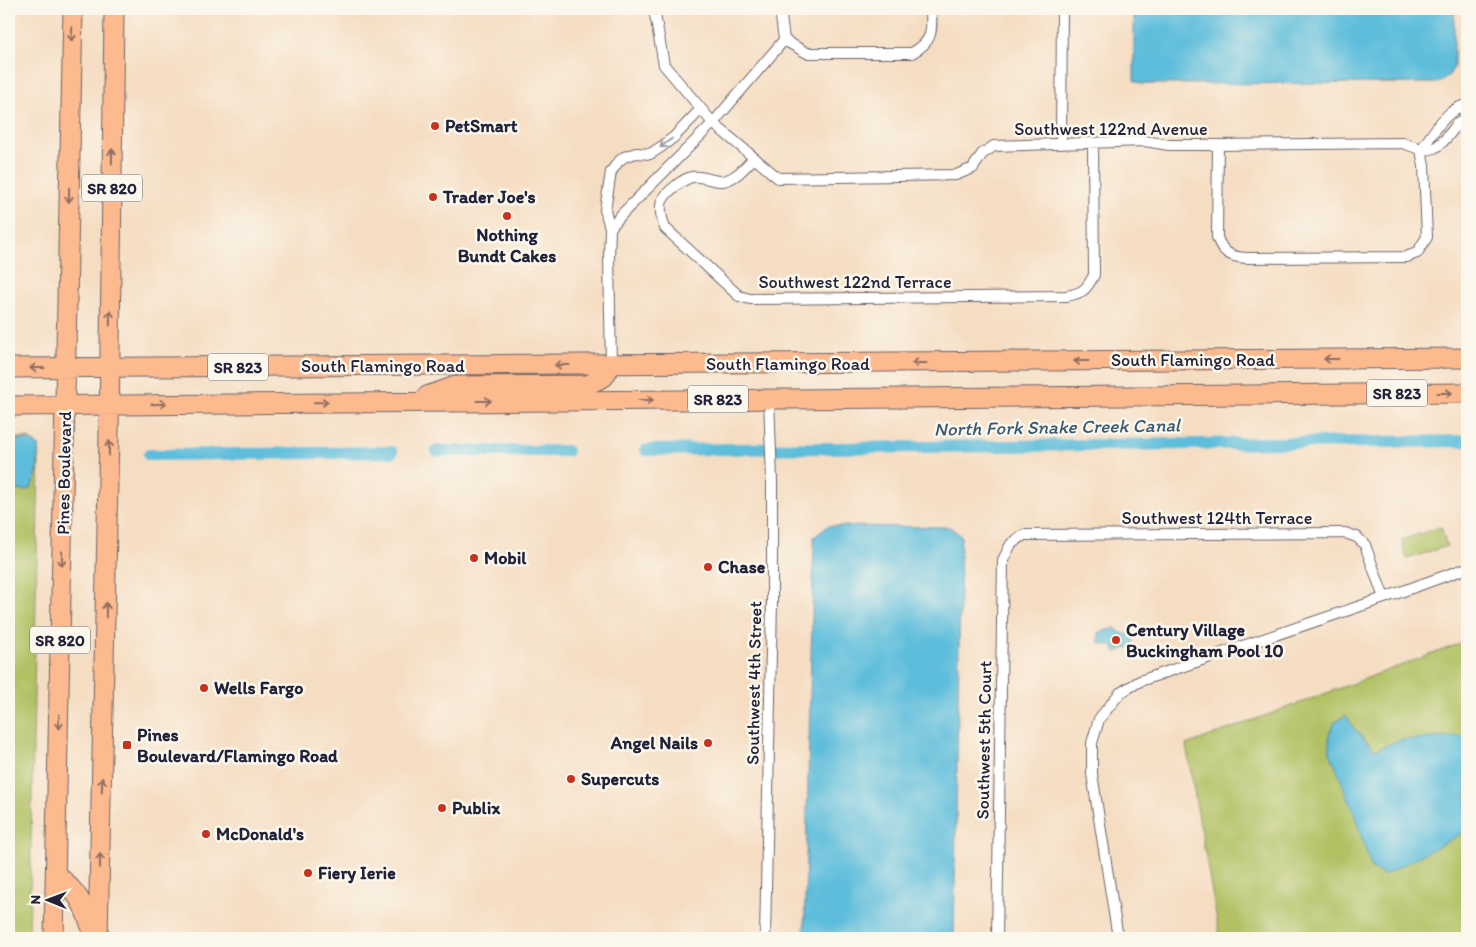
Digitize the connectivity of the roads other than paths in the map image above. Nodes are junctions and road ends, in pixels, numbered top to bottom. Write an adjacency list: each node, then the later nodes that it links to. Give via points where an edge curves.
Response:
1 (73, 9): 22 (highway, Pines Boulevard / SR 820, one-way to 22)
2 (114, 9): 20 (highway, SR 820, one-way to 2)
3 (654, 9): 9 (street, Southwest 122nd Avenue, via 664,65)
4 (780, 9): 7 (street)
5 (931, 9): 7 (street, via 932,32 924,46 912,53 807,53)
6 (1062, 9): 12 (street)
7 (784, 40): 11 (street)
8 (1467, 105): 15 (street, via 1445,117)
9 (701, 109): 11 (street, Southwest 122nd Avenue); 17 (street, one-way to 17, via 661,148 650,154 636,153 618,162 611,172 607,191 605,210)
10 (1467, 119): 15 (street, via 1460,121 1441,145)
11 (713, 122): 16 (street, Southwest 122nd Avenue); 17 (street)
12 (1061, 143): 13 (street, Southwest 122nd Avenue); 16 (street, Southwest 122nd Avenue, via 994,146 982,154 973,168 956,175 778,178)
13 (1092, 144): 14 (street, Southwest 122nd Avenue, via 1145,141 1169,145); 16 (street, Southwest 122nd Terrace, via 1094,275 1088,288 1066,296 750,299 739,296 665,228 662,200 676,186 694,177 722,181 734,177)
14 (1218, 145): 15 (street, Southwest 122nd Avenue, via 1403,143); 15 (street, via 1217,237 1220,247 1235,258 1406,257 1417,253 1424,245 1428,227)
15 (1421, 150)
16 (754, 158)
17 (610, 228): 19 (street)
18 (1467, 358): 19 (highway, South Flamingo Road / SR 823, one-way to 19)
19 (611, 365): 20 (highway, South Flamingo Road / SR 823, one-way to 20); 25 (highway, via 604,377 587,385 456,386)
20 (110, 367): 22 (highway, SR 823); 26 (highway, SR 820)
21 (9, 368): 22 (highway, SR 823, one-way to 21)
22 (66, 368): 28 (highway, Pines Boulevard / SR 820)
23 (1467, 393): 24 (highway, South Flamingo Road / SR 823, one-way to 23)
24 (769, 399): 25 (highway, South Flamingo Road / SR 823, one-way to 24); 35 (street, Southwest 4th Street, via 772,603)
25 (414, 401): 26 (highway, South Flamingo Road / SR 823, one-way to 25)
26 (110, 405): 28 (highway, SR 823); 34 (highway, SR 820, one-way to 26)
27 (9, 406): 28 (highway, SR 823)
28 (65, 406): 32 (highway, Pines Boulevard / SR 820, one-way to 32)
29 (1011, 544): 31 (street, Southwest 124th Terrace, via 1024,535 1345,533 1357,537 1365,545); 36 (street, Southwest 5th Court, via 1003,560)
30 (1467, 568): 31 (street)
31 (1384, 598): 37 (street, via 1140,681 1120,693 1099,719 1092,743 1092,774)
32 (56, 874): 33 (highway, Pines Boulevard / SR 820); 34 (highway, via 79,897)
33 (54, 938)
34 (96, 938)
35 (765, 938)
36 (997, 938)
37 (1118, 938)

